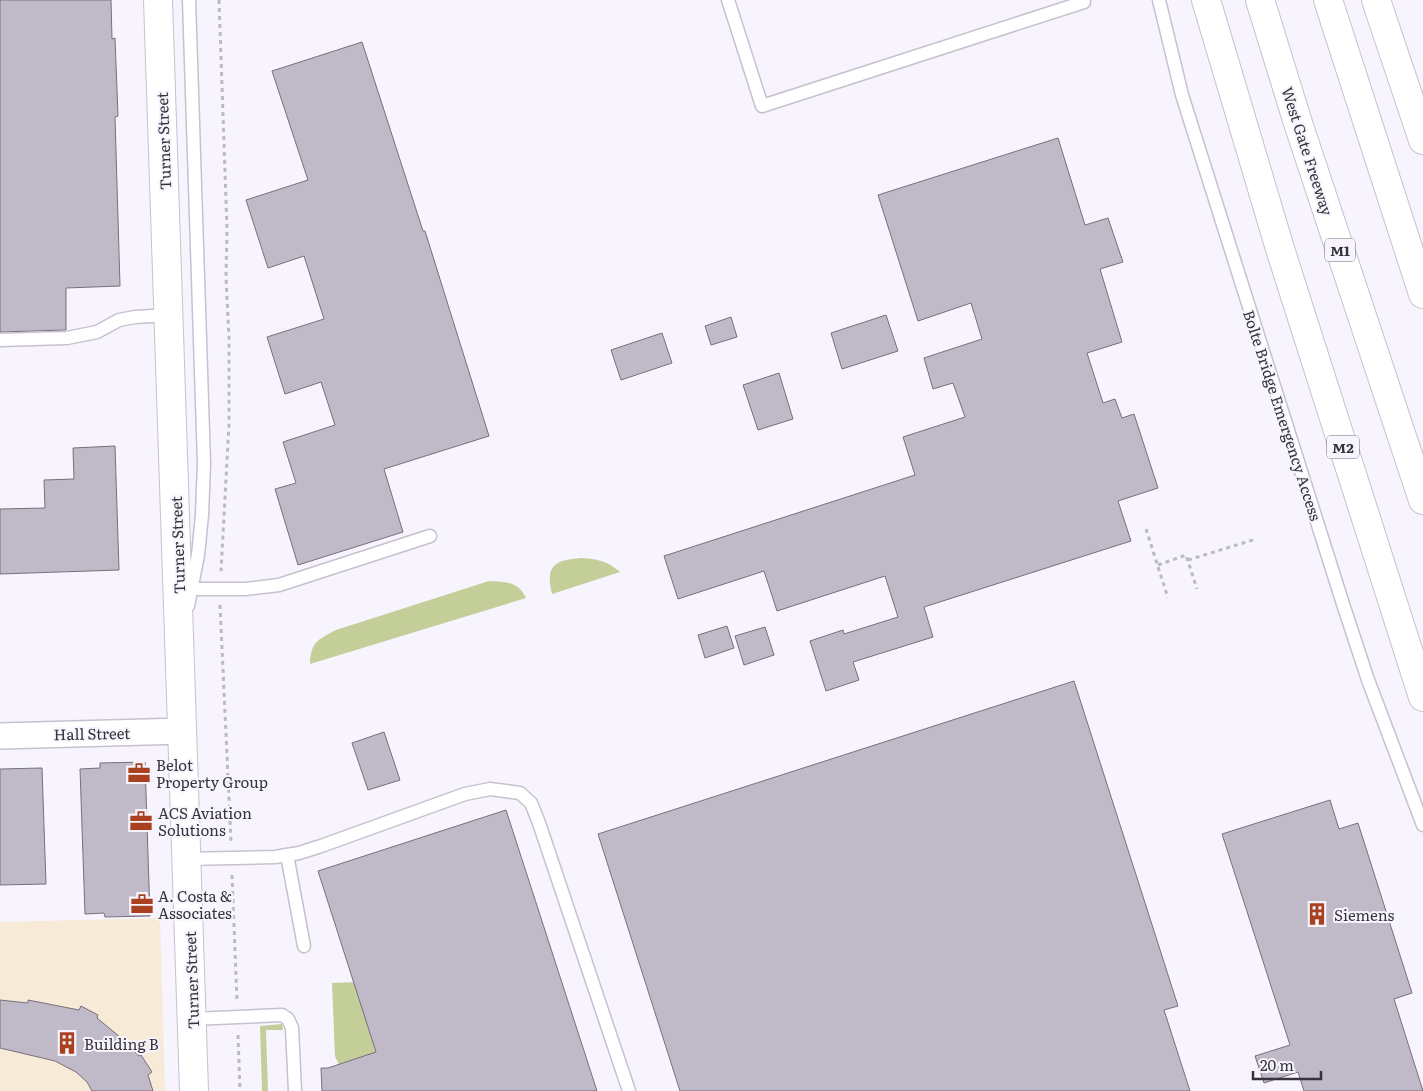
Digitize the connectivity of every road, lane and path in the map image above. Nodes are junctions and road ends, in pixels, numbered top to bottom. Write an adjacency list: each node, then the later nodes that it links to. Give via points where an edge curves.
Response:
1 (158, 0): 13 (main road, Turner Street)
2 (189, 0): 21 (lane, via 204,463 202,515)
3 (219, 0): 22 (path, via 229,338 229,424)
4 (728, 0): 5 (lane, via 762,106 1084,2)
5 (1082, 0)
6 (1159, 0): 31 (lane, Bolte Bridge Emergency Access, via 1182,95 1343,604)
7 (1206, 0): 25 (main road, M2, via 1281,252)
8 (1260, 0): 15 (main road, West Gate Freeway / M1)
9 (1328, 0): 12 (main road)
10 (1376, 0): 11 (main road)
11 (1423, 140)
12 (1423, 294)
13 (169, 315): 14 (lane, via 118,320 97,332 67,338); 26 (main road, Turner Street)
14 (0, 340)
15 (1423, 500)
16 (1146, 528): 20 (path)
17 (430, 536): 22 (lane, via 280,585)
18 (1256, 538): 19 (path)
19 (1188, 560): 20 (path, via 1186,555); 23 (path)
20 (1158, 565): 24 (path)
21 (192, 589): 22 (lane); 26 (lane)
22 (220, 589): 33 (path)
23 (1197, 589)
24 (1168, 598)
25 (1406, 642): 27 (main road, M2); 28 (main road, M2)
26 (181, 646): 29 (main road, Turner Street)
27 (1423, 688)
28 (1423, 697)
29 (183, 731): 30 (street, Hall Street); 34 (main road, Turner Street)
30 (0, 736)
31 (1423, 825)
32 (287, 855): 33 (lane); 35 (lane); 41 (lane, via 321,846 465,794 490,789 520,793 530,803 539,823)
33 (231, 858): 34 (lane); 36 (path)
34 (187, 859): 37 (main road, Turner Street)
35 (304, 946)
36 (238, 1016): 37 (lane); 39 (path); 40 (lane, via 282,1014 288,1019 293,1034)
37 (192, 1019): 38 (main road, Turner Street)
38 (194, 1091)
39 (240, 1091)
40 (295, 1091)
41 (628, 1091)

